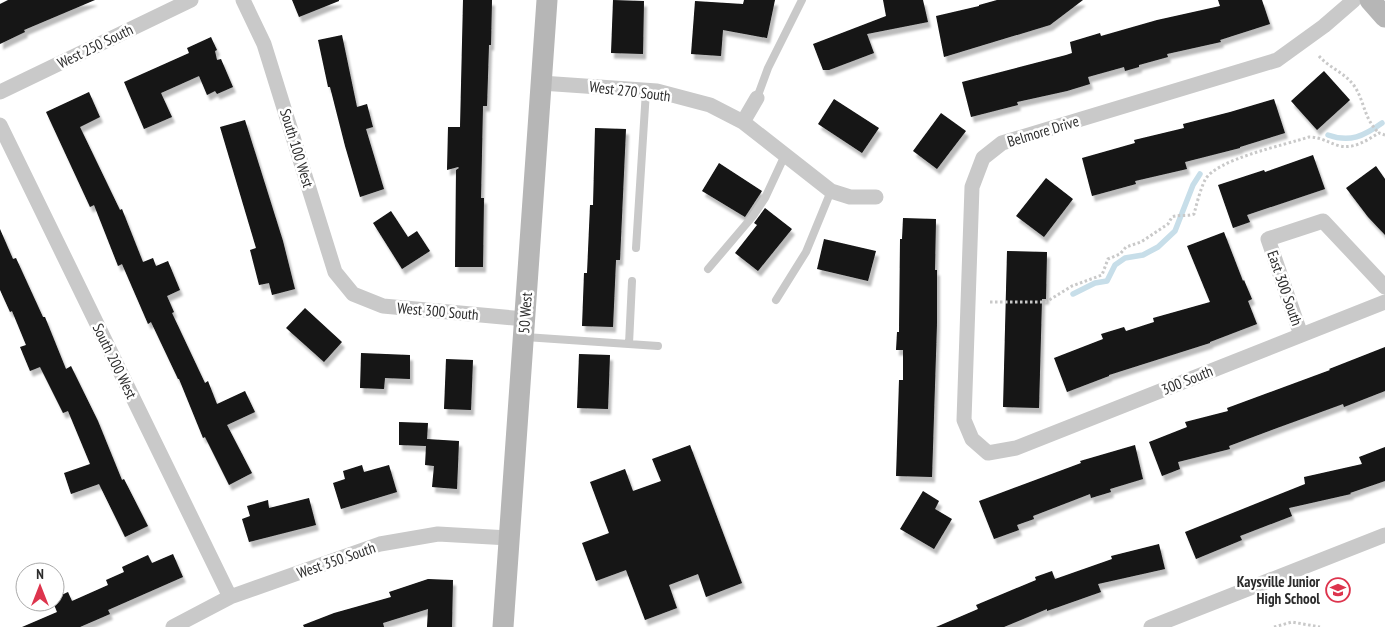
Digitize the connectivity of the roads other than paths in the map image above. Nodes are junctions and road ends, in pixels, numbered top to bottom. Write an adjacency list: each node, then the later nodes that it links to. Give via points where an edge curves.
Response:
1 (191, 0): 10 (street, West 250 South)
2 (243, 0): 21 (street, South 100 West, via 264,44 335,272)
3 (547, 0): 8 (street, 50 West)
4 (802, 0): 11 (lane)
5 (1354, 0): 28 (street, Belmore Drive, via 1277,60 1002,143 983,158 972,187 964,420 972,439)
6 (1370, 0): 7 (street)
7 (1385, 17)
8 (541, 83): 9 (street, West 270 South); 24 (street, 50 West)
9 (646, 90): 12 (street, West 270 South, via 710,105); 17 (lane)
10 (0, 92)
11 (756, 98): 12 (street)
12 (743, 122): 14 (street, West 270 South)
13 (0, 125): 31 (street, South 200 West)
14 (785, 155): 15 (street, West 270 South); 18 (lane, via 753,216)
15 (831, 191): 16 (street, West 270 South, via 850,197); 22 (lane, via 806,252)
16 (876, 197)
17 (636, 248)
18 (708, 269)
19 (632, 281): 26 (lane)
20 (1385, 287): 25 (street, East 300 South, via 1323,221 1268,239)
21 (354, 294): 24 (street, West 300 South, via 382,306)
22 (776, 300)
23 (1385, 302): 25 (street, 300 South)
24 (524, 328): 26 (lane); 30 (street, 50 West)
25 (1301, 335): 28 (street, 300 South, via 1016,448)
26 (629, 344): 27 (lane)
27 (658, 346)
28 (988, 453)
29 (1385, 535): 34 (street)
30 (509, 538): 31 (street, West 350 South, via 438,534 380,544); 33 (street, 50 West)
31 (230, 597): 32 (street, West 350 South)
32 (173, 627)
33 (503, 627)
34 (1151, 627)

